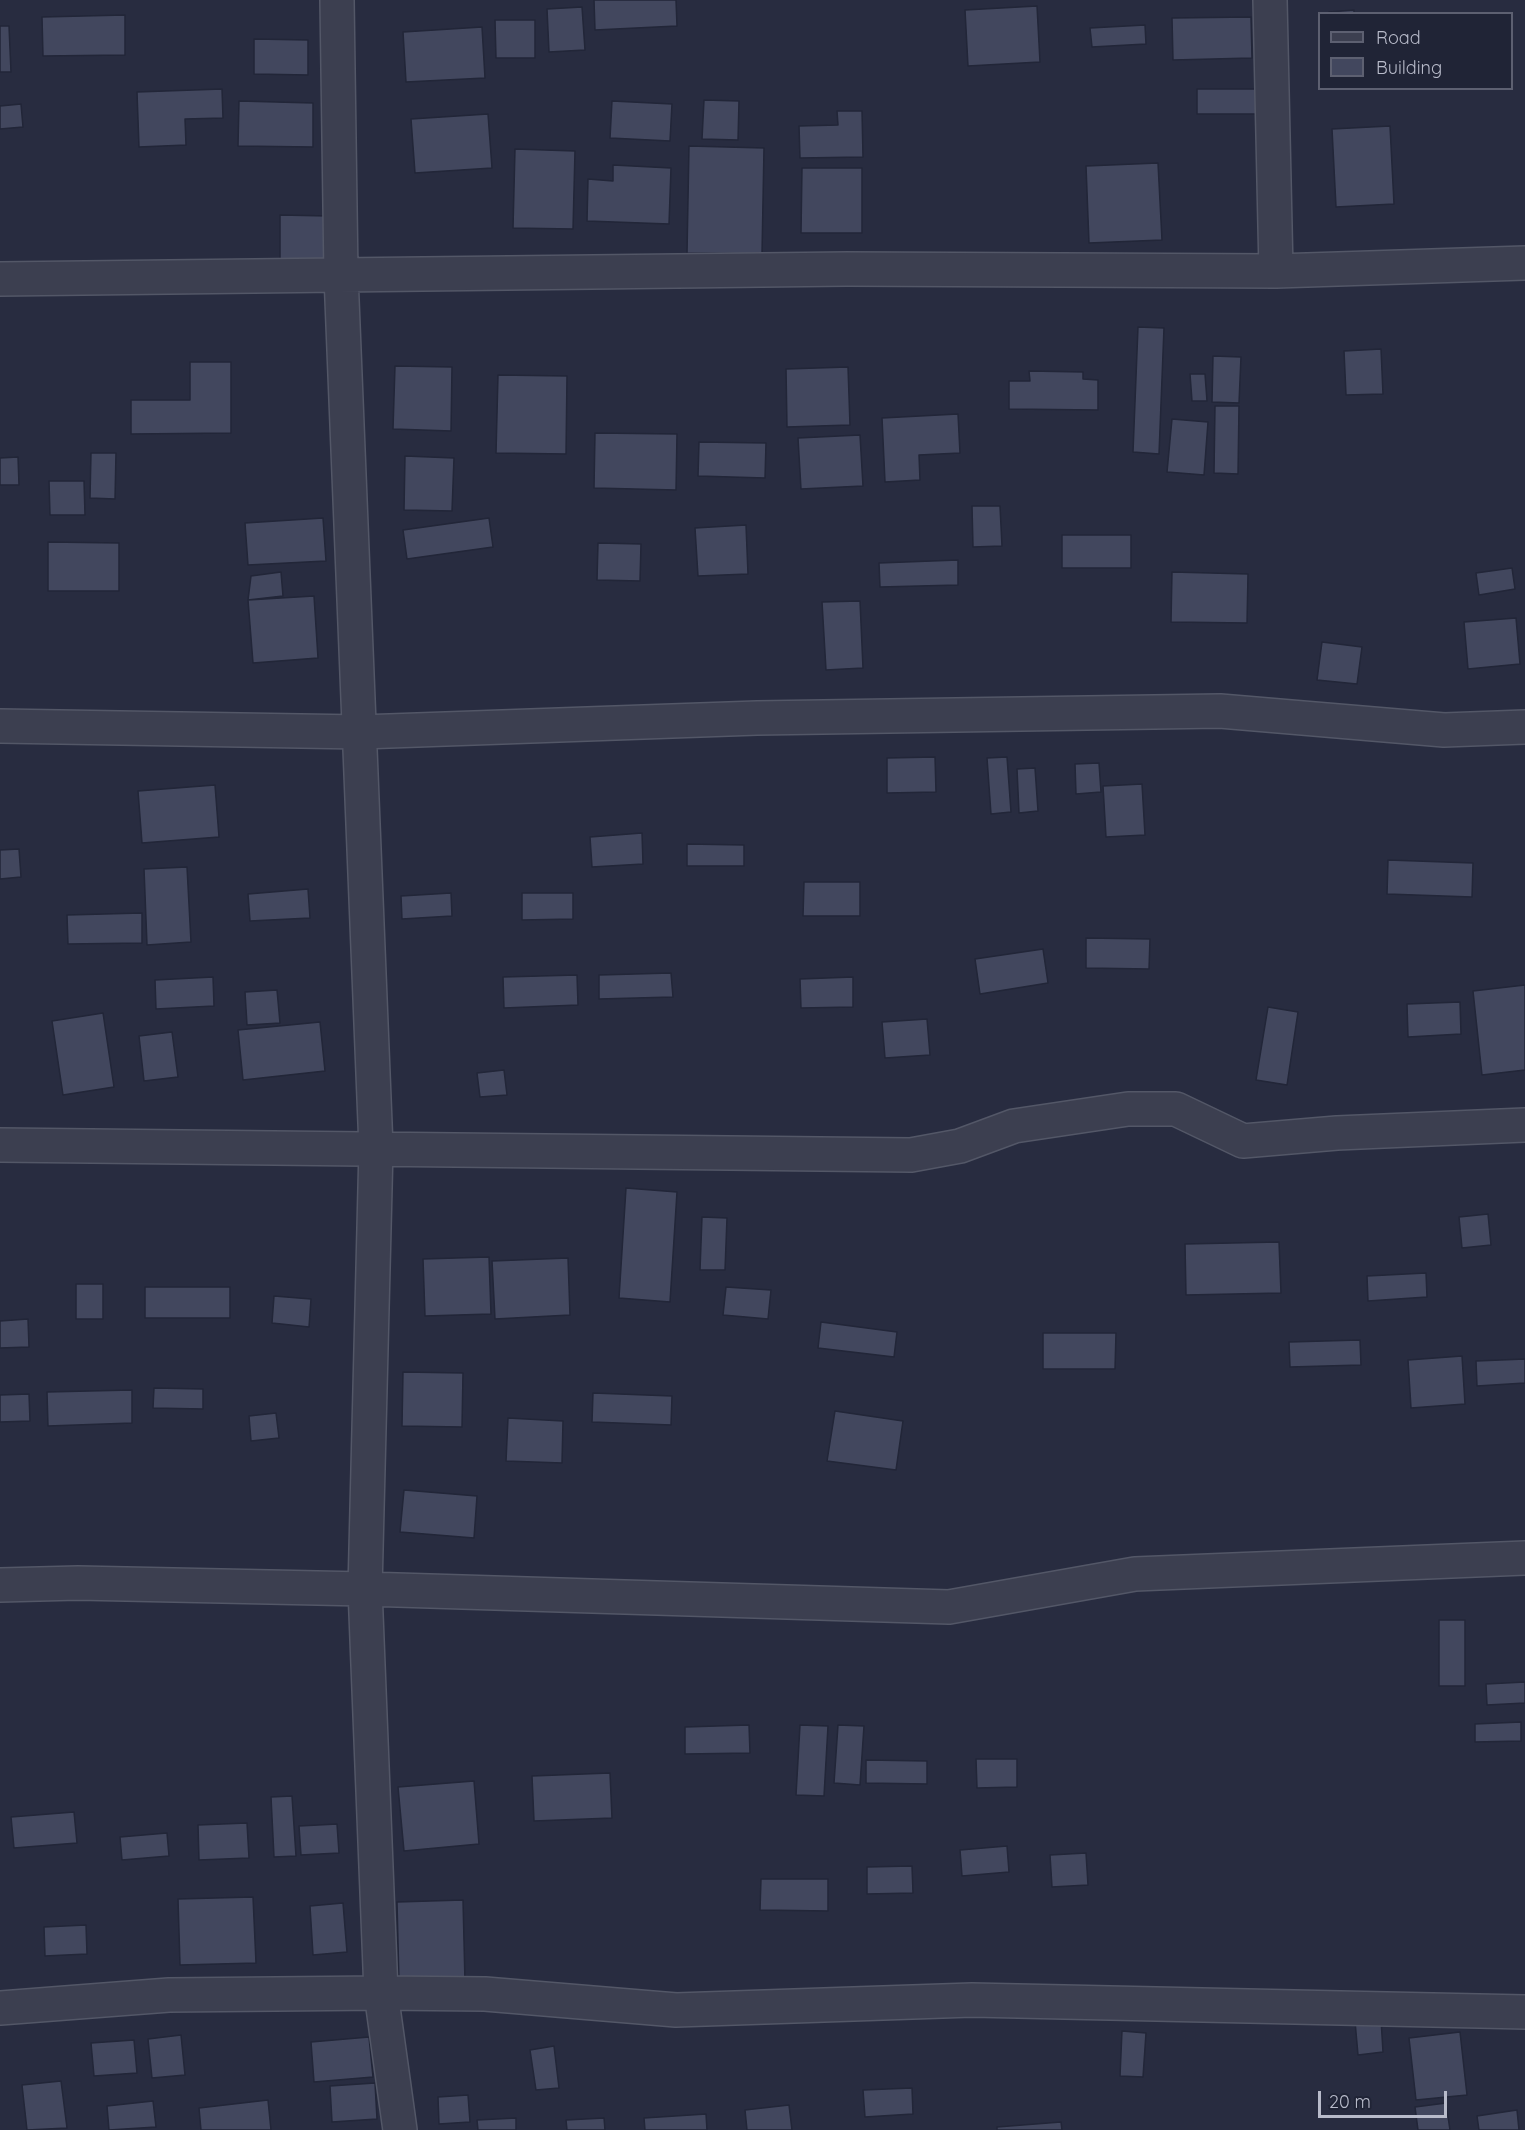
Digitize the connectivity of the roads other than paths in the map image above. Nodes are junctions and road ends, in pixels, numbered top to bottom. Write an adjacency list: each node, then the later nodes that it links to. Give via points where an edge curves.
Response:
1 (337, 0): 5 (street)
2 (1270, 0): 4 (street)
3 (1525, 263): 4 (street)
4 (1276, 271): 5 (street, via 847,269)
5 (341, 275): 6 (street); 9 (street)
6 (0, 279)
7 (0, 726): 9 (street)
8 (1525, 727): 9 (street, via 1444,730 1220,711 757,718)
9 (361, 732): 12 (street)
10 (1525, 1125): 12 (street, via 1243,1141 1176,1109 1128,1109 1014,1126 960,1146 911,1155)
11 (0, 1145): 12 (street)
12 (376, 1148): 15 (street)
13 (1525, 1558): 15 (street, via 1135,1574 949,1607)
14 (0, 1585): 15 (street)
15 (365, 1588): 16 (street)
16 (381, 1993): 17 (street, via 170,1995); 18 (street, via 485,1994 676,2010 972,2000); 19 (street)
17 (0, 2008)
18 (1525, 2012)
19 (400, 2130)

